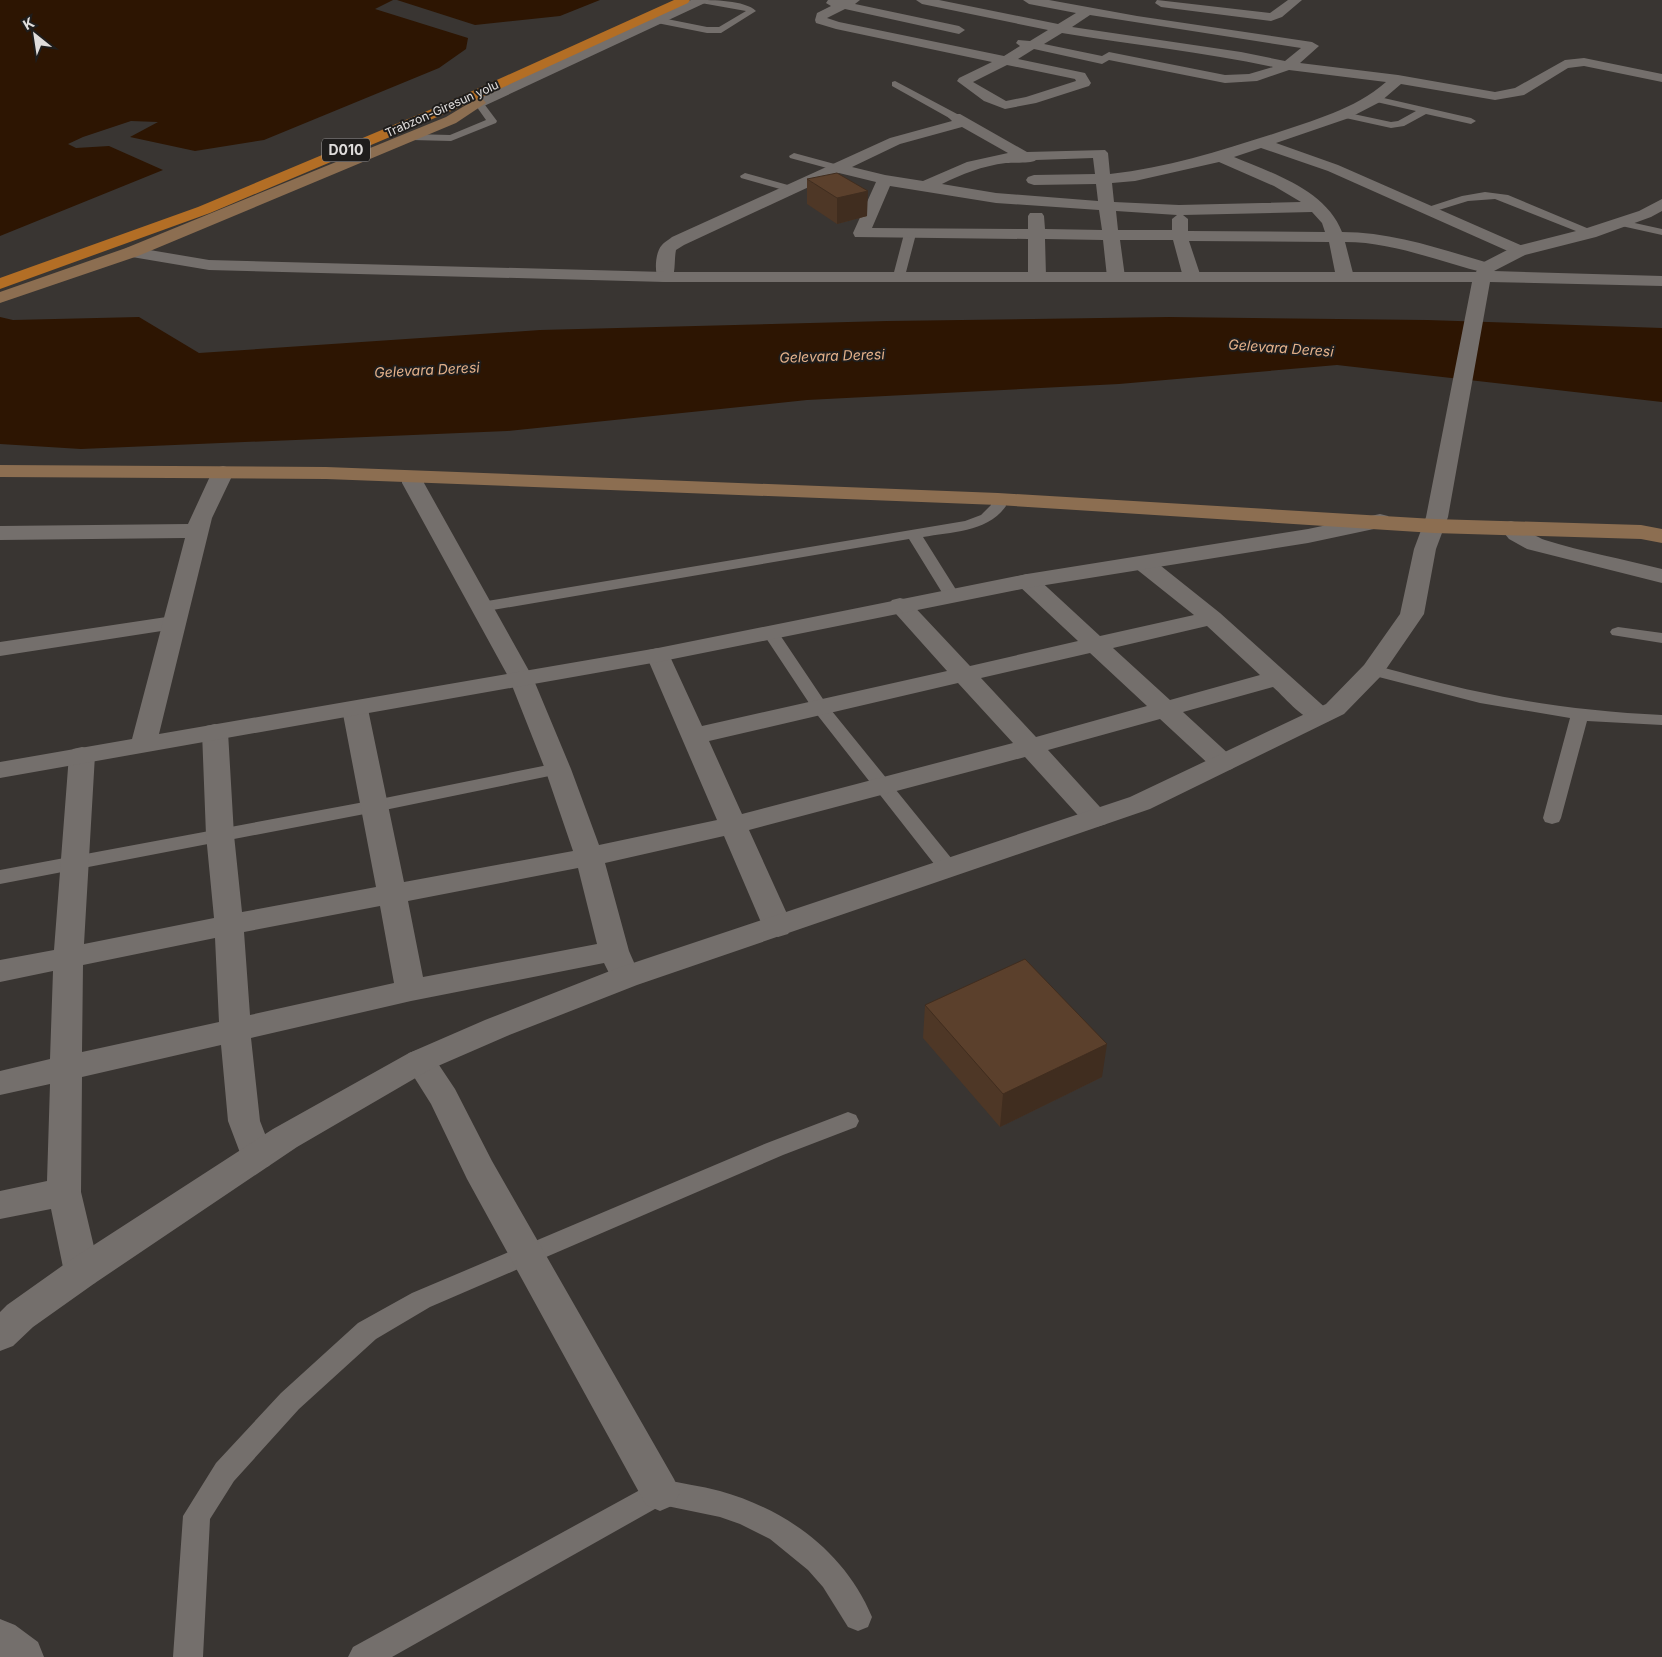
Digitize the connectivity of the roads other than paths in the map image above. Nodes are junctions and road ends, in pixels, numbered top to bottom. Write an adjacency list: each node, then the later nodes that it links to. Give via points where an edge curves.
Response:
1 (684, 0): 32 (highway, Trabzon-Giresun yolu / D010)
2 (701, 0): 12 (street); 12 (lane, via 752,11 721,30)
3 (818, 0): 7 (street)
4 (922, 0): 9 (street)
5 (1296, 0): 8 (street, via 1271,17)
6 (1034, 1): 10 (street); 11 (street)
7 (847, 2): 14 (street); 26 (street, via 821,16 821,20)
8 (1159, 5): 13 (street); 16 (street)
9 (960, 9): 11 (street); 14 (street)
10 (1087, 11): 13 (street); 15 (street)
11 (1007, 19): 15 (street)
12 (657, 20): 32 (street)
13 (1137, 20): 18 (street); 20 (street)
14 (930, 24): 17 (street)
15 (1063, 27): 20 (street); 22 (street)
16 (1278, 27)
17 (976, 34)
18 (1253, 37): 23 (street); 24 (street)
19 (1325, 37): 23 (street)
20 (1125, 40): 24 (street); 25 (street)
21 (1013, 41): 22 (street)
22 (1032, 45): 25 (street); 26 (street)
23 (1312, 46): 27 (street)
24 (1241, 56): 27 (street)
25 (1105, 58): 27 (street, via 1240,80); 28 (street)
26 (1008, 60): 28 (street); 34 (street, via 964,81)
27 (1287, 66): 30 (street)
28 (1080, 76): 34 (street, via 1084,84)
29 (1662, 78): 30 (street, via 1584,62 1565,64 1519,92 1495,96)
30 (1398, 79): 33 (street)
31 (895, 84): 38 (lane)
32 (476, 99): 66 (main road, via 451,120); 76 (highway, Trabzon-Giresun yolu / D010)
33 (1375, 99): 35 (lane); 36 (street)
34 (1005, 105): 38 (street)
35 (1425, 110): 36 (lane, via 1400,124 1391,125); 39 (lane)
36 (1344, 115): 40 (street)
37 (389, 116): 67 (highway, Trabzon-Giresun yolu / D010, via 215,192)
38 (968, 116): 42 (street); 44 (street, via 895,141)
39 (1471, 121)
40 (1262, 144): 43 (street); 56 (street, via 1334,168)
41 (794, 156): 44 (lane)
42 (1029, 157): 46 (street, via 1100,154); 48 (street); 49 (street, via 972,165)
43 (1221, 157): 46 (street, via 1168,171); 54 (street, via 1278,183)
44 (838, 168): 47 (street); 50 (street)
45 (745, 176): 50 (lane)
46 (1104, 179): 48 (street); 53 (street)
47 (885, 180): 49 (street); 60 (street, via 861,233)
48 (1034, 180): 51 (street)
49 (926, 186): 51 (street)
50 (791, 189): 68 (street, via 678,240 668,248)
51 (1036, 202): 53 (street); 62 (street)
52 (1662, 204): 57 (street)
53 (1108, 206): 55 (street); 61 (street)
54 (1316, 207): 55 (street); 64 (street, via 1330,222)
55 (1179, 210): 63 (street)
56 (1429, 210): 59 (lane, via 1480,195 1493,195); 65 (street)
57 (1621, 223): 58 (lane); 59 (street)
58 (1662, 232)
59 (1590, 233): 65 (street)
60 (910, 234): 62 (street); 69 (lane)
61 (1111, 234): 62 (street); 63 (street); 73 (street)
62 (1037, 235): 70 (street)
63 (1180, 237): 64 (street); 71 (street)
64 (1334, 237): 72 (street); 74 (street, via 1382,239)
65 (1519, 251): 74 (street)
66 (132, 252): 68 (street, via 209,264); 76 (main road)
67 (0, 271)
68 (665, 276): 69 (street)
69 (899, 276): 70 (street)
70 (1037, 276): 73 (street)
71 (1192, 276): 72 (street); 73 (street)
72 (1345, 276): 74 (street)
73 (1116, 277)
74 (1483, 278): 75 (street); 82 (street)
75 (1662, 281)
76 (2, 293)
77 (0, 471): 78 (main road)
78 (224, 472): 79 (main road); 84 (street)
79 (413, 478): 80 (main road); 93 (street)
80 (998, 499): 81 (main road); 86 (lane, via 996,510 978,522)
81 (1380, 521): 82 (main road); 88 (street)
82 (1436, 522): 83 (main road); 102 (street, via 1424,549 1412,614)
83 (1511, 528): 87 (main road, via 1642,532); 89 (street, via 1535,544)
84 (198, 531): 85 (street); 95 (street)
85 (0, 533)
86 (913, 534): 91 (lane); 93 (lane)
87 (1662, 536)
88 (1143, 563): 90 (street); 94 (street)
89 (1662, 576)
90 (1027, 581): 91 (street); 99 (street)
91 (952, 596): 92 (street)
92 (900, 605): 96 (street); 103 (street)
93 (481, 607): 104 (street)
94 (1212, 618): 99 (street); 105 (street)
95 (173, 623): 100 (street); 114 (street)
96 (770, 632): 101 (street); 107 (lane)
97 (1618, 632): 98 (lane)
98 (1662, 638)
99 (1096, 645): 103 (street); 108 (street)
100 (0, 649)
101 (658, 655): 104 (street); 113 (street)
102 (1372, 670): 109 (lane, via 1443,690); 110 (street, via 1335,709)
103 (964, 675): 107 (street); 115 (street)
104 (520, 678): 106 (street); 118 (street)
105 (1278, 678): 108 (street); 110 (street)
106 (355, 708): 112 (street); 121 (street)
107 (822, 708): 113 (street); 120 (lane)
108 (1166, 709): 115 (street); 117 (street)
109 (1580, 714): 111 (lane, via 1623,720); 123 (lane)
110 (1320, 716): 117 (street)
111 (1662, 720)
112 (215, 732): 114 (street); 125 (street)
113 (694, 736): 124 (street)
114 (143, 745): 116 (street)
115 (1030, 747): 120 (street); 122 (street)
116 (82, 755): 119 (street); 127 (street)
117 (1223, 763): 122 (street, via 1140,803)
118 (558, 769): 121 (lane); 126 (street)
119 (0, 770)
120 (882, 786): 124 (street); 128 (lane)
121 (375, 806): 125 (lane); 130 (street)
122 (1096, 818): 128 (street)
123 (1552, 818)
124 (734, 825): 126 (street); 132 (street)
125 (220, 835): 127 (lane); 131 (street)
126 (589, 857): 130 (street); 134 (street)
127 (75, 862): 129 (lane); 133 (street)
128 (949, 869): 132 (street)
129 (0, 877)
130 (392, 895): 131 (street); 136 (street)
131 (229, 925): 133 (street); 137 (street)
132 (778, 927): 134 (street)
133 (68, 958): 135 (street); 139 (street)
134 (620, 964): 136 (street); 138 (street, via 496,1028)
135 (0, 971)
136 (411, 990): 137 (street)
137 (235, 1031): 139 (street); 142 (street, via 244,1121)
138 (420, 1061): 142 (street); 145 (street, via 444,1098)
139 (66, 1068): 140 (street); 143 (street)
140 (0, 1082)
141 (848, 1121): 145 (lane, via 774,1149)
142 (257, 1157): 146 (street)
143 (64, 1192): 144 (street); 146 (street)
144 (0, 1205)
145 (527, 1255): 148 (street); 152 (lane, via 421,1300 367,1331 290,1401 225,1472 197,1516)
146 (82, 1272): 147 (street, via 20,1316)
147 (0, 1335)
148 (660, 1492): 149 (lane, via 720,1504 753,1516 784,1533 829,1573); 153 (lane)
149 (858, 1617)
150 (0, 1640): 151 (street)
151 (23, 1657)
152 (188, 1657)
153 (363, 1657)

